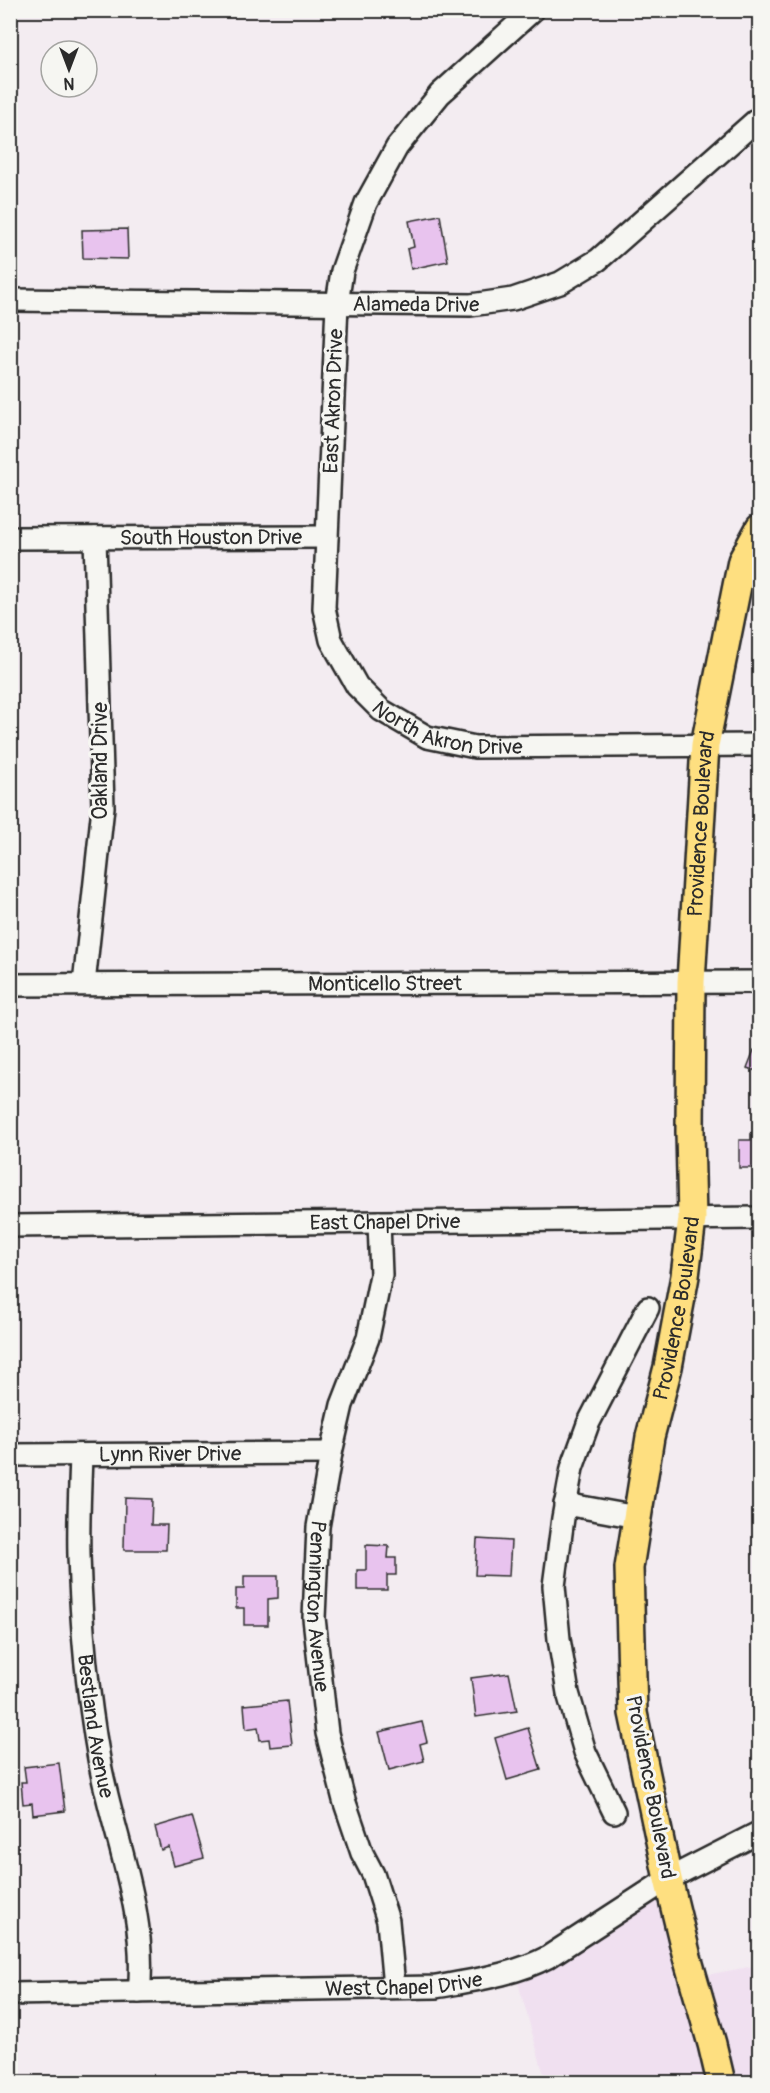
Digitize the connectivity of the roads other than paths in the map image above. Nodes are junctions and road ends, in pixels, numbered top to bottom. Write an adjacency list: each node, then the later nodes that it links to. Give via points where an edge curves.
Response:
1 (533, 10): 4 (street, East Akron Drive, via 440,94 397,147 366,203 342,271)
2 (759, 117): 4 (street, Alameda Drive, via 598,260 560,283 513,299 471,305)
3 (10, 300): 4 (street, Alameda Drive)
4 (337, 304): 6 (street, East Akron Drive)
5 (759, 528): 9 (main road, Providence Boulevard, via 742,561)
6 (327, 537): 8 (street, South Houston Drive); 9 (street, North Akron Drive, via 324,608 331,640 357,686 381,710 427,737 475,747)
7 (10, 538): 8 (street, South Houston Drive)
8 (95, 538): 13 (street, Oakland Drive, via 103,807)
9 (705, 745): 10 (street, North Akron Drive); 11 (main road, Providence Boulevard)
10 (759, 745)
11 (691, 982): 12 (street, Monticello Street); 13 (street, Monticello Street); 16 (main road, Providence Boulevard)
12 (759, 982)
13 (84, 984): 14 (street, Monticello Street)
14 (10, 985)
15 (759, 1218): 16 (street, East Chapel Drive)
16 (692, 1219): 17 (street, East Chapel Drive); 24 (main road, Providence Boulevard, via 685,1276)
17 (379, 1222): 18 (street, East Chapel Drive); 20 (street, Pennington Avenue, via 379,1286 368,1338 342,1405)
18 (10, 1226)
19 (648, 1308): 23 (street, Providence Boulevard, via 588,1424 572,1468)
20 (331, 1453): 22 (street, Lynn River Drive); 28 (street, Pennington Avenue, via 318,1527 314,1618 326,1722 344,1800 388,1921)
21 (10, 1455): 22 (street, Lynn River Drive)
22 (81, 1455): 29 (street, Bestland Avenue, via 79,1553 84,1648 99,1760 136,1914)
23 (565, 1504): 24 (street); 25 (street, Providence Boulevard, via 554,1586 559,1639 568,1693 585,1752)
24 (637, 1517): 27 (main road, Providence Boulevard, via 629,1568 633,1713)
25 (614, 1812)
26 (759, 1832): 27 (street, West Chapel Drive)
27 (668, 1879): 28 (street, West Chapel Drive, via 532,1965 436,1987); 31 (main road, Providence Boulevard)
28 (394, 1987): 29 (street, West Chapel Drive)
29 (140, 1992): 30 (street, West Chapel Drive)
30 (10, 1994)
31 (721, 2082)

